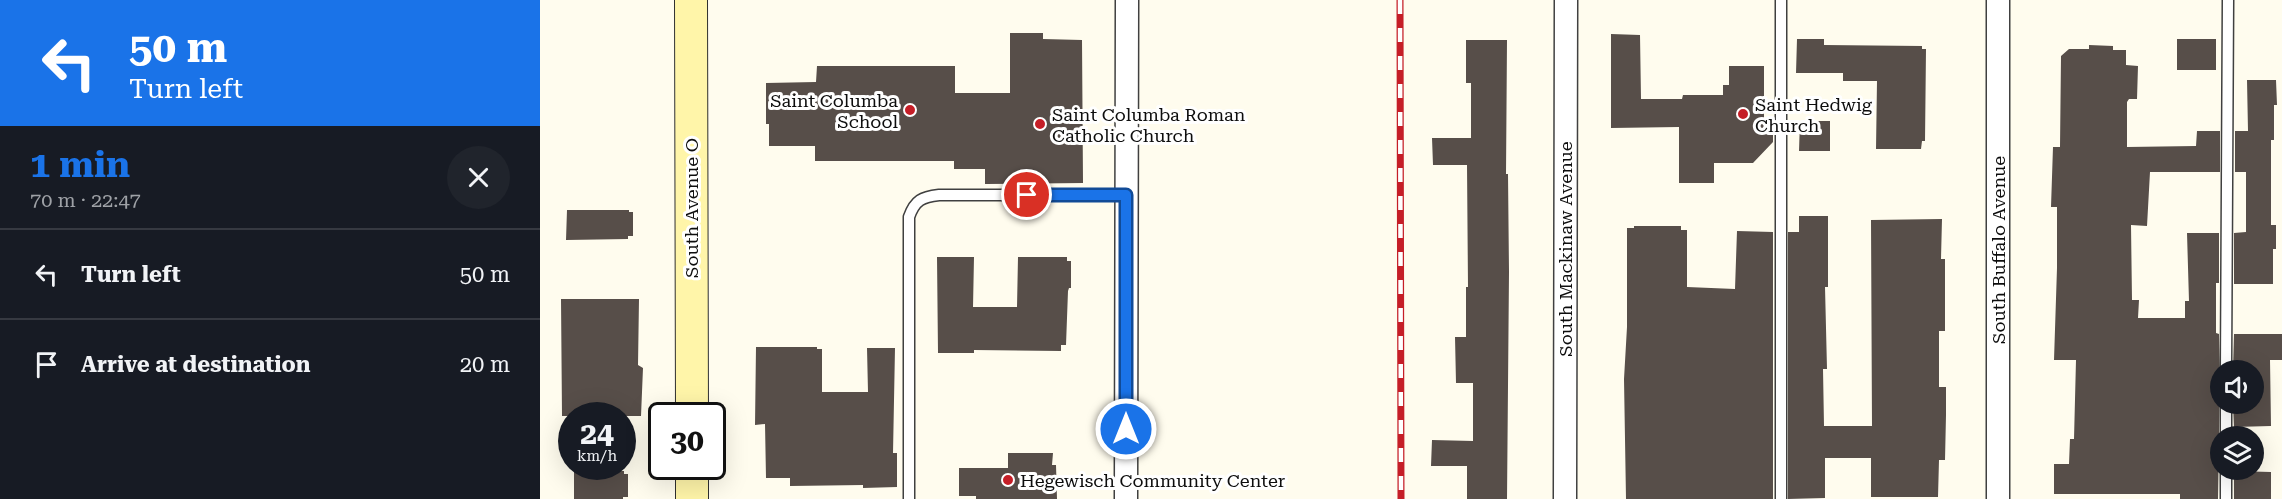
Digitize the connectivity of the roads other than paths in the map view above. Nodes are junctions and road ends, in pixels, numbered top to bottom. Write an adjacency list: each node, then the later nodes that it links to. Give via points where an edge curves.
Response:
1 (691, 0): 9 (main road, South Avenue O)
2 (1127, 0): 7 (street)
3 (1566, 0): 15 (street, South Mackinaw Avenue)
4 (1781, 0): 16 (lane)
5 (1998, 0): 17 (street, South Buffalo Avenue)
6 (2228, 0): 8 (lane)
7 (1126, 195): 13 (lane, via 939,195 922,197 914,204 909,217); 14 (street)
8 (2226, 360)
9 (692, 402)
10 (692, 480): 12 (main road)
11 (2226, 480): 18 (lane)
12 (692, 499)
13 (909, 499)
14 (1126, 499)
15 (1565, 499)
16 (1781, 499)
17 (1998, 499)
18 (2226, 499)

